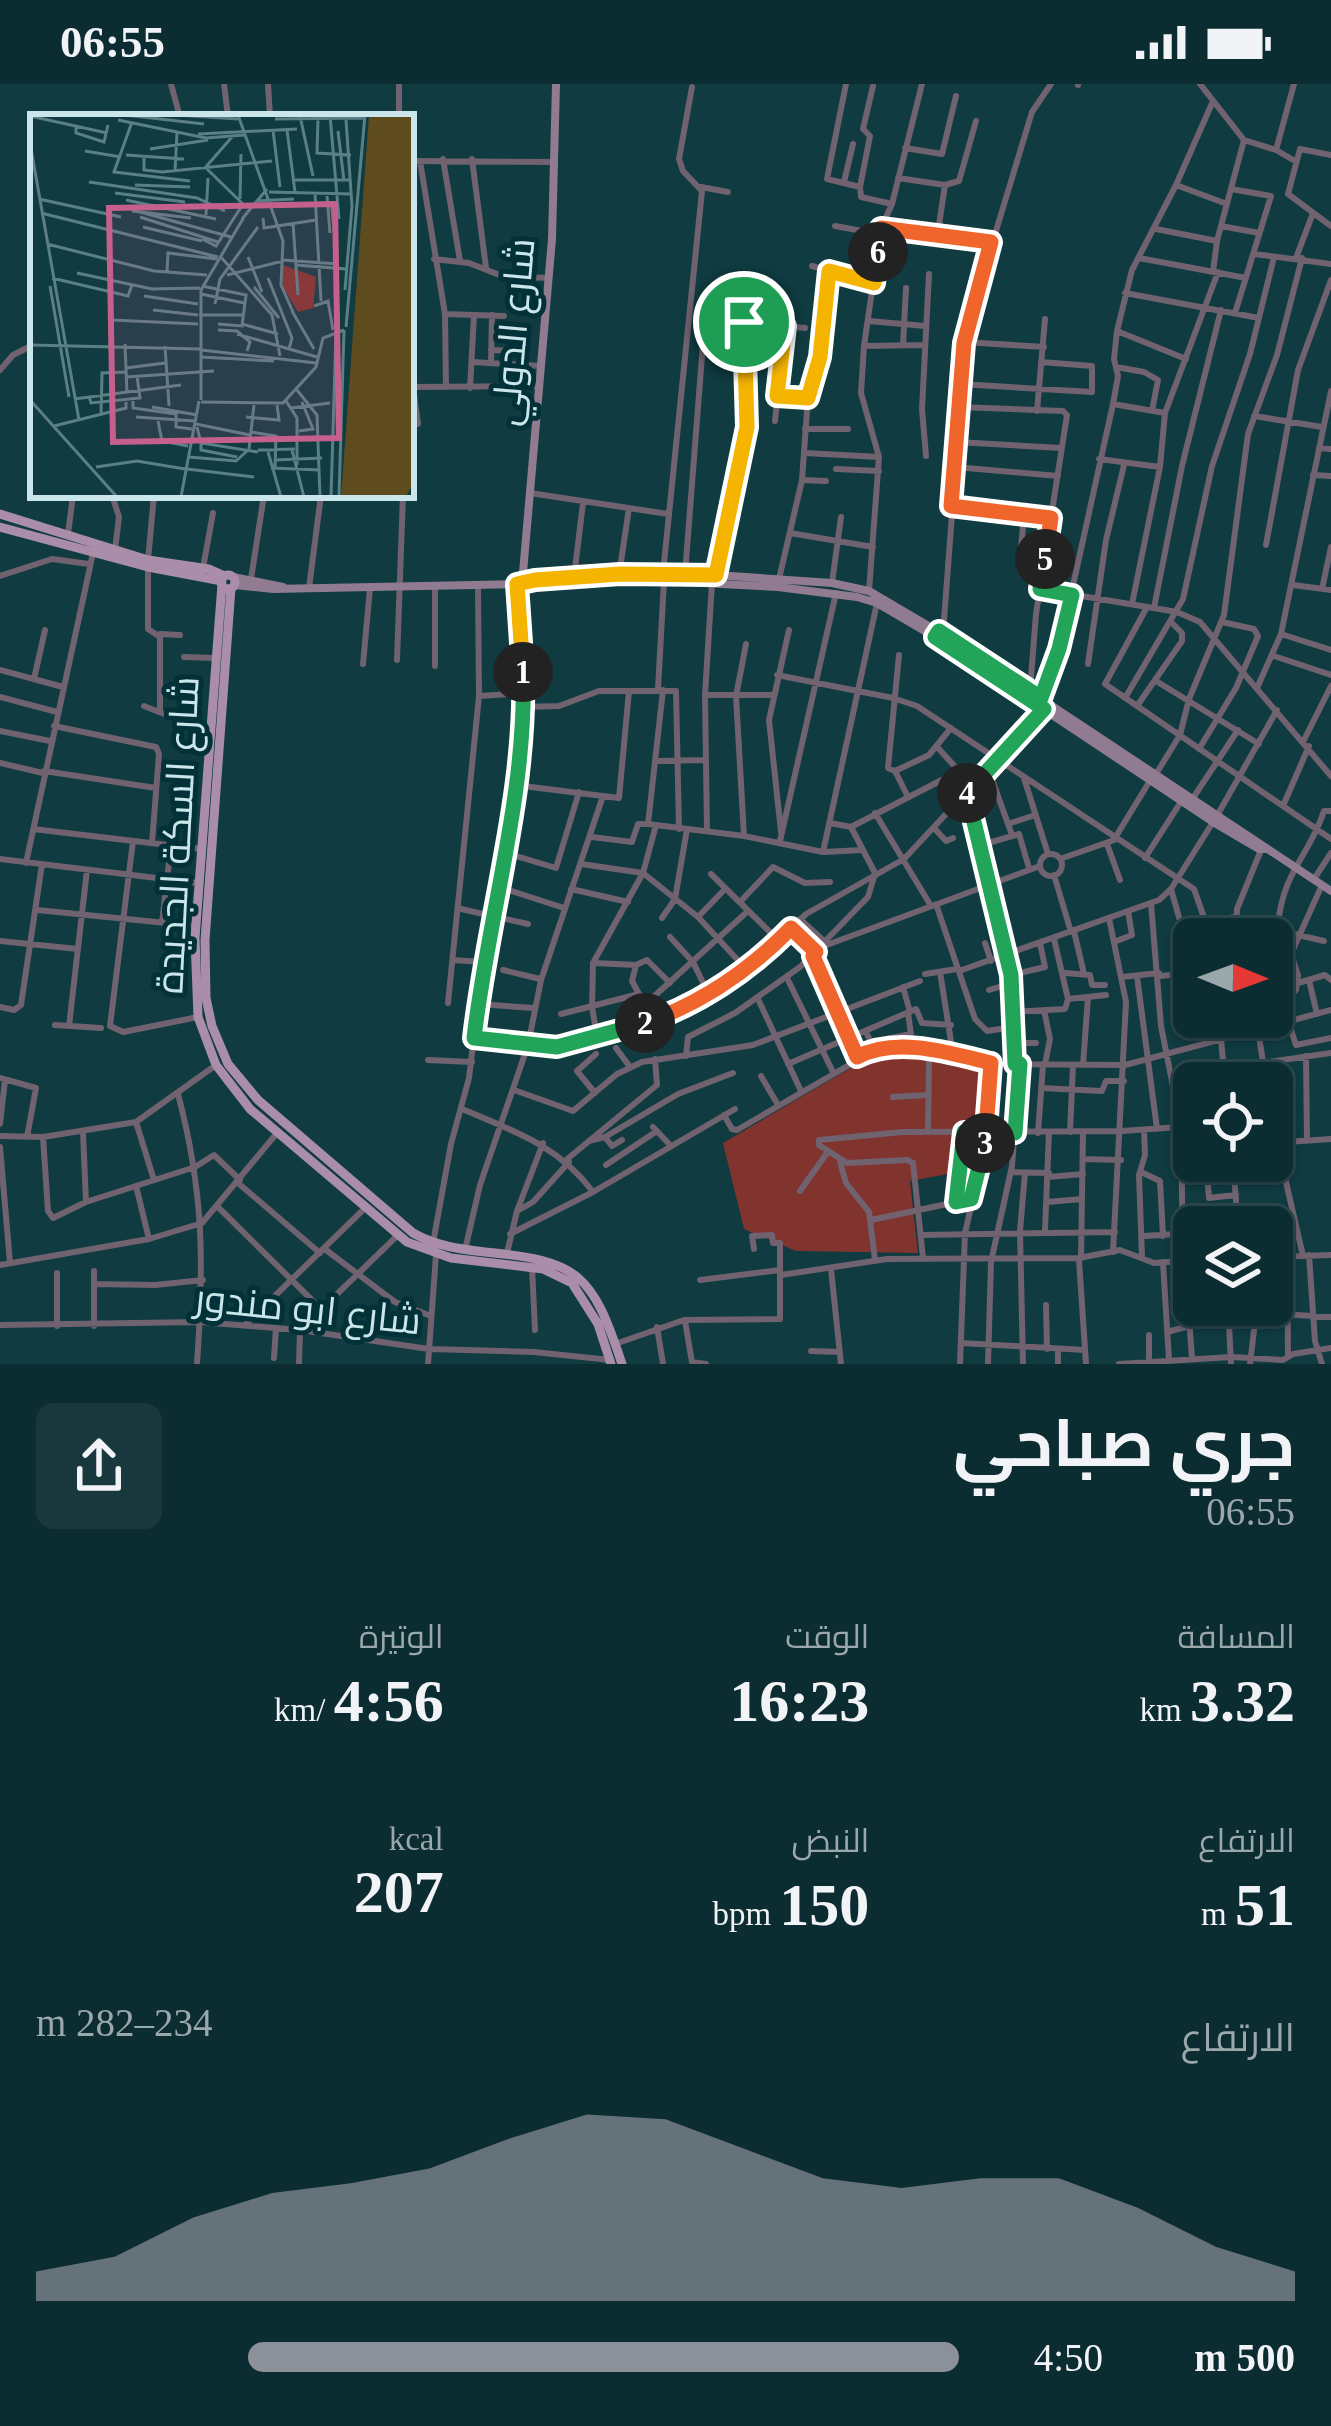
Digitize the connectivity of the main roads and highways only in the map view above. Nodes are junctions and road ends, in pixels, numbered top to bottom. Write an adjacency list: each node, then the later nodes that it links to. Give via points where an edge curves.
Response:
1 (0, 514): 3 (main road, via 68,534)
2 (0, 527): 3 (main road)
3 (93, 554): 4 (main road); 4 (main road, via 115,550)
4 (148, 563): 5 (main road); 5 (main road, via 203,568)
5 (228, 582): 6 (main road, شارع السكة الجديدة); 6 (main road, شارع السكة الجديدة, via 215,658)
6 (200, 927): 7 (main road, شارع السكة الجديدة, via 198,1017 216,1065 242,1102 398,1235 436,1256 554,1272 580,1292); 8 (main road, شارع السكة الجديدة, via 217,1040 257,1100 433,1243 555,1261 579,1276)
7 (610, 1362)
8 (622, 1364)

